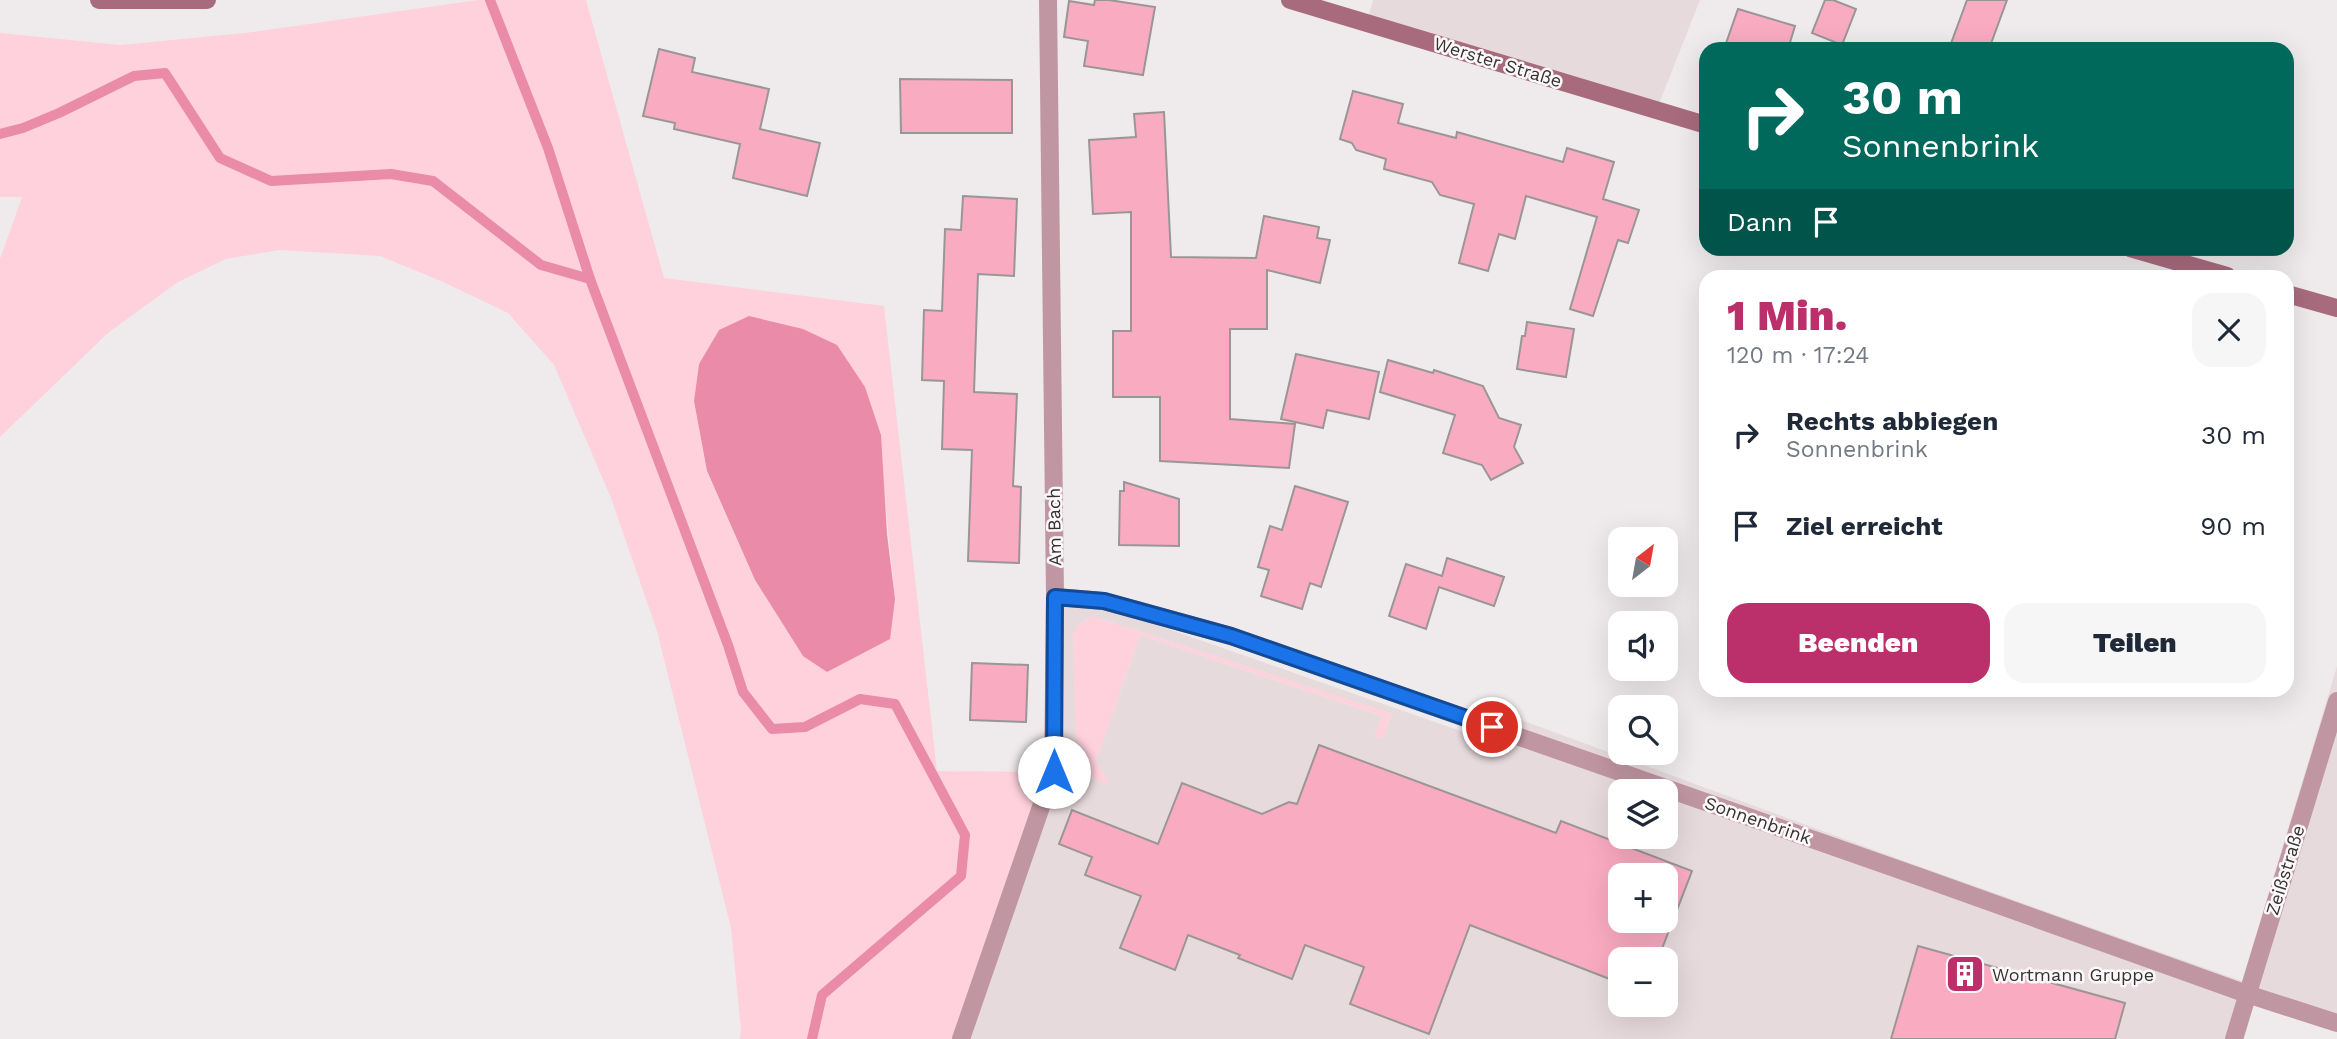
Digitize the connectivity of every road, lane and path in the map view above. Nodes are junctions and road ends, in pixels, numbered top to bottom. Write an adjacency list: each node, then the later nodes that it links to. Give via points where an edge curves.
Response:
1 (99, 0): 2 (main road)
2 (207, 0)
3 (1048, 0): 10 (street, Am Bach)
4 (1290, 0): 5 (main road, Werster Straße)
5 (1699, 123)
6 (2158, 256): 7 (main road)
7 (2206, 270)
8 (2294, 296): 9 (main road)
9 (2337, 308)
10 (1055, 597): 12 (street, Sonnenbrink, via 1104,601 1231,636); 14 (street, Am Bach, via 1054,772)
11 (2337, 701): 12 (street, Zeißstraße)
12 (2247, 994): 13 (street, Sonnenbrink); 15 (street, Zeißstraße)
13 (2337, 1023)
14 (961, 1039)
15 (2234, 1039)

